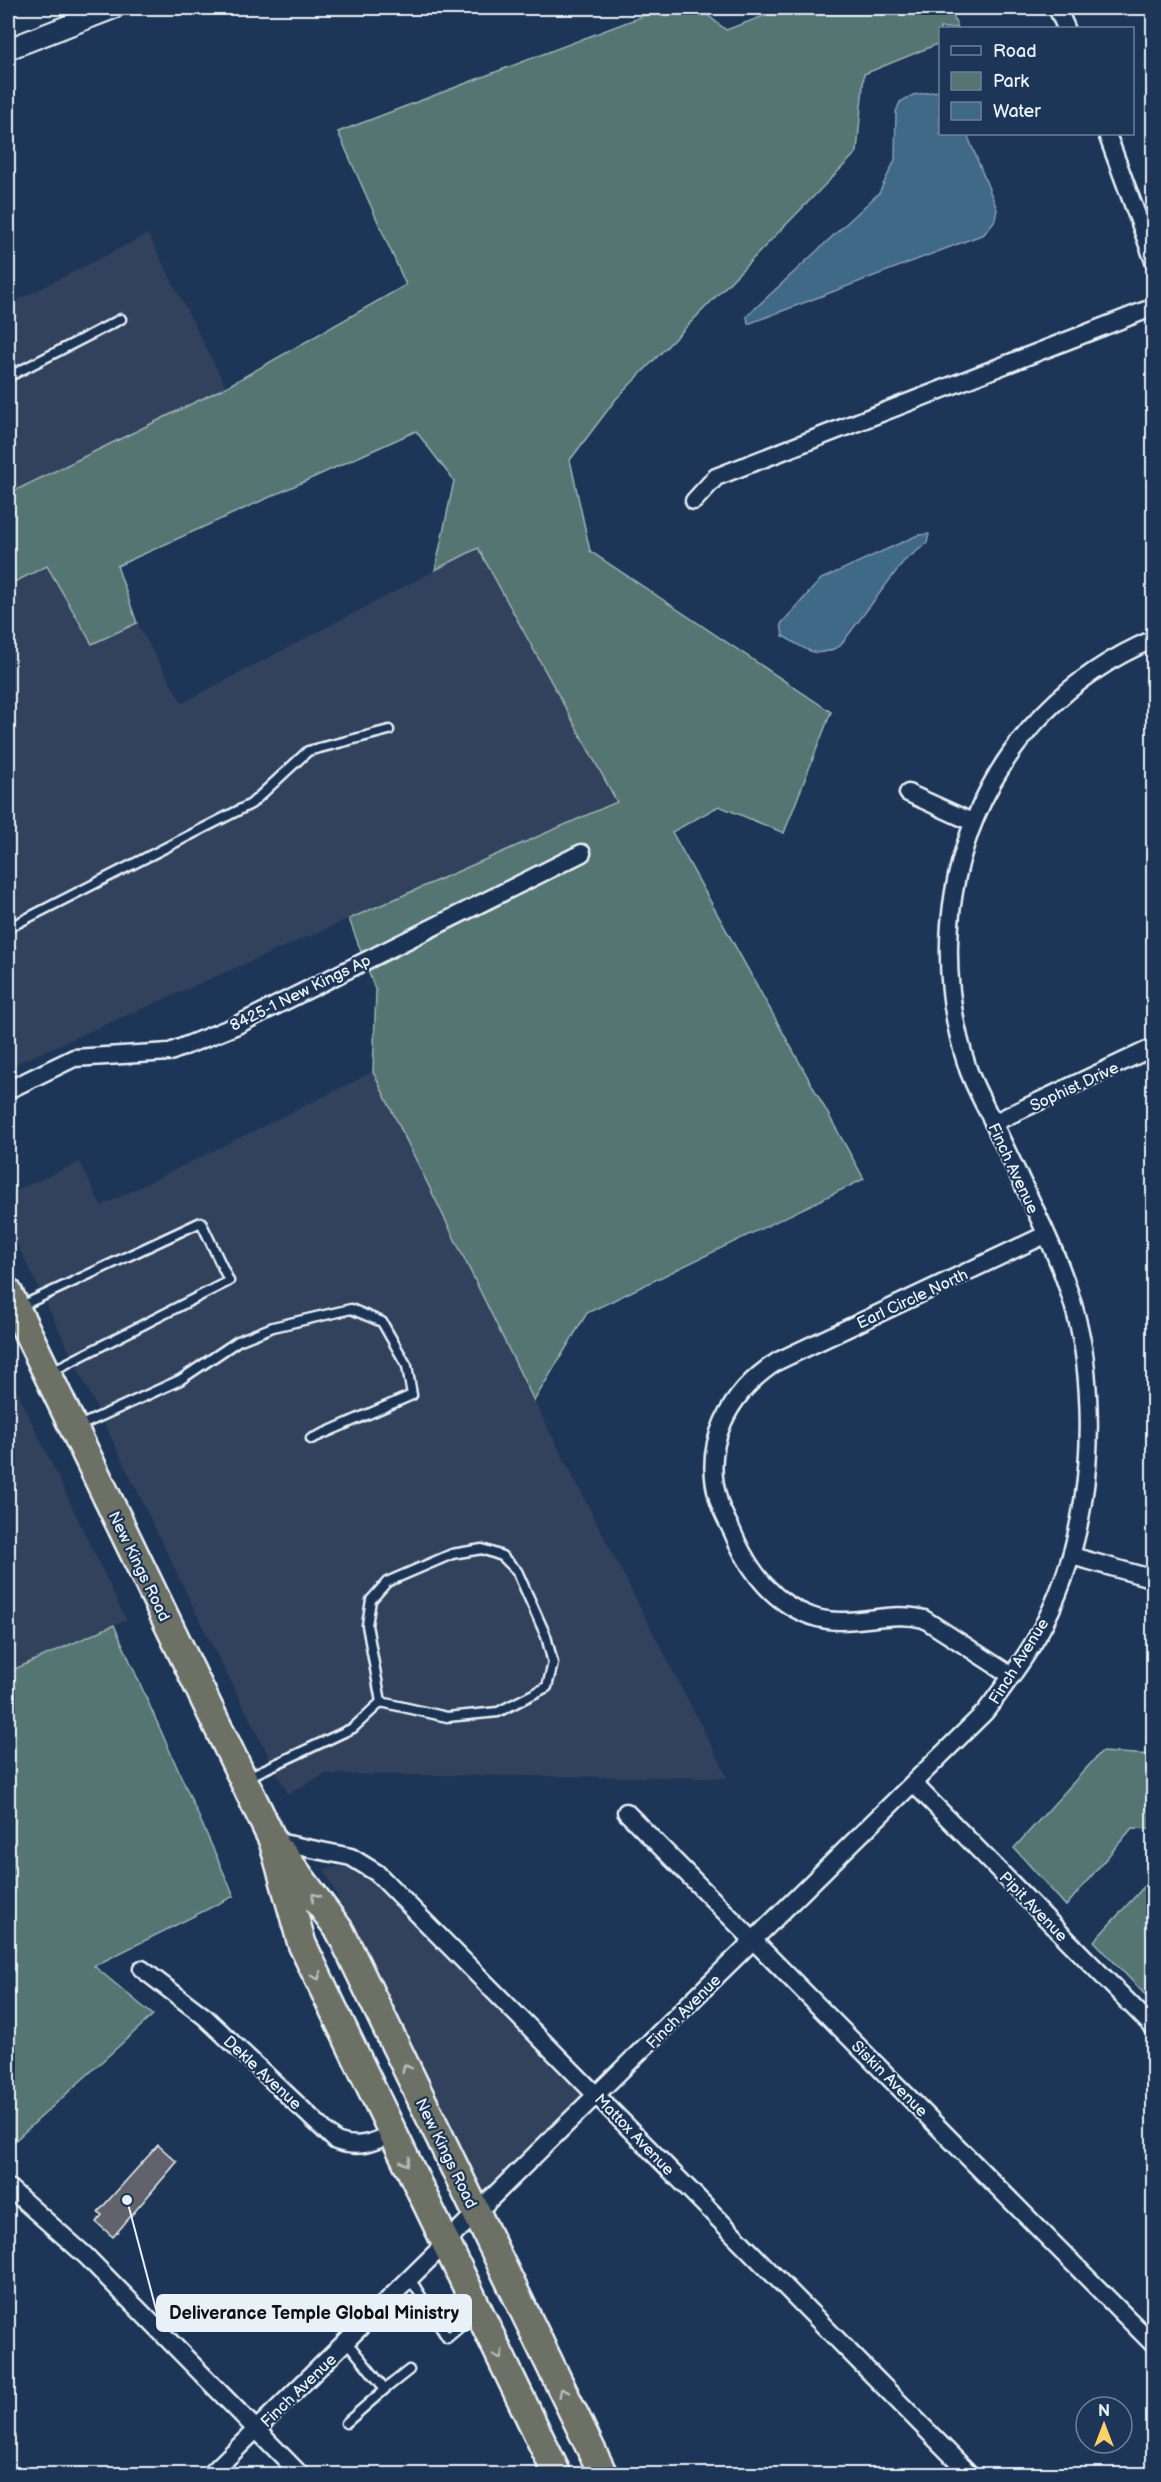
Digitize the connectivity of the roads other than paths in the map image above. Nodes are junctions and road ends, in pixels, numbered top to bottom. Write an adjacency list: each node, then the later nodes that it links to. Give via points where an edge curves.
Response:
1 (114, 8): 4 (street)
2 (1057, 8): 3 (street)
3 (1066, 27)
4 (8, 49)
5 (1107, 135): 6 (street)
6 (1154, 261)
7 (1154, 307): 10 (street, via 716,477)
8 (121, 319): 9 (lane)
9 (8, 377)
10 (694, 501)
11 (1154, 639): 14 (street, Finch Avenue, via 1107,663 1048,709 1004,763)
12 (389, 730): 16 (lane, via 308,752 251,804)
13 (908, 793): 14 (street)
14 (972, 822): 19 (street, Finch Avenue, via 963,845 950,915 951,987 957,1031 969,1072)
15 (582, 853): 18 (street, 8425-1 New Kings Ap, via 184,1048 74,1058)
16 (8, 928)
17 (1154, 1047): 19 (street, Sophist Drive)
18 (8, 1090)
19 (993, 1123): 20 (street, Finch Avenue)
20 (1045, 1235): 25 (street, Finch Avenue, via 1064,1274 1085,1360 1089,1452); 27 (street, Earl Circle North, via 759,1373 741,1390 725,1415 713,1471 719,1502 744,1556 761,1582 784,1603 812,1616 840,1622 910,1615 924,1619)
21 (12, 1300): 22 (highway, New Kings Road); 22 (lane, via 201,1222 229,1281)
22 (47, 1373): 23 (highway, New Kings Road)
23 (74, 1428): 24 (lane, via 180,1380 238,1341 273,1327 351,1309 382,1322 407,1365 412,1395); 29 (highway, New Kings Road)
24 (311, 1439)
25 (1072, 1556): 26 (street); 27 (street, Finch Avenue, via 1037,1636)
26 (1154, 1579)
27 (1012, 1676): 30 (street, Finch Avenue, via 985,1712)
28 (381, 1702): 28 (lane, via 367,1625 371,1600 387,1582 452,1554 482,1549 502,1556 517,1571 546,1636 553,1663 547,1687 498,1712 447,1717); 29 (lane, via 353,1728)
29 (243, 1779): 32 (highway, New Kings Road)
30 (914, 1784): 33 (street, Finch Avenue); 35 (street, Pipit Avenue)
31 (626, 1812): 33 (street, Siskin Avenue)
32 (273, 1841): 36 (street, Mattox Avenue, via 351,1857 377,1873); 37 (highway, New Kings Road, one-way to 37, via 302,1944); 39 (highway, New Kings Road, one-way to 32, via 340,1931)
33 (754, 1941): 36 (street, Finch Avenue); 44 (street, Siskin Avenue)
34 (142, 1969): 37 (street, Dekle Avenue, via 205,2017 336,2141 351,2147)
35 (1154, 2028)
36 (598, 2096): 39 (street, Finch Avenue); 53 (street, Mattox Avenue)
37 (392, 2134): 40 (highway, New Kings Road, one-way to 40)
38 (8, 2187): 48 (street, via 86,2256)
39 (477, 2216): 40 (street, Finch Avenue); 52 (highway, New Kings Road, one-way to 39)
40 (447, 2246): 41 (street, Finch Avenue); 42 (highway, New Kings Road)
41 (411, 2280): 42 (lane, via 447,2338); 43 (street, Finch Avenue)
42 (478, 2311): 51 (highway, New Kings Road, one-way to 51)
43 (347, 2342): 46 (lane); 48 (street, Finch Avenue)
44 (1154, 2345)
45 (409, 2370): 46 (lane)
46 (385, 2389): 47 (lane)
47 (346, 2422)
48 (256, 2430): 49 (street, Finch Avenue); 50 (street)
49 (212, 2475)
50 (300, 2475)
51 (557, 2475)
52 (603, 2475)
53 (970, 2475)

